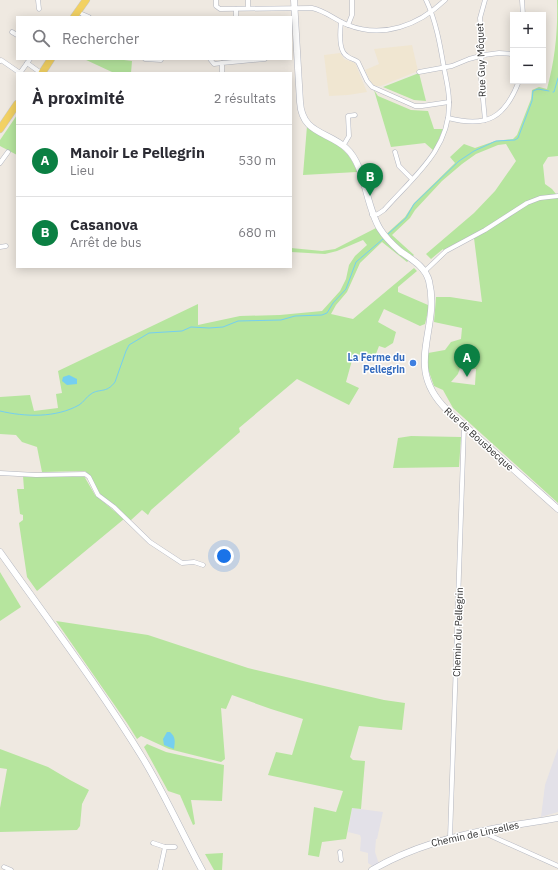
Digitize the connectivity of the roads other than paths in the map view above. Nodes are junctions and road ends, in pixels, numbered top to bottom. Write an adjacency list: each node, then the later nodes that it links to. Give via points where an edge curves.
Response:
1 (38, 0): 13 (street)
2 (216, 0): 14 (street, via 217,8)
3 (248, 0): 12 (street)
4 (294, 0): 11 (street)
5 (352, 0): 21 (street, via 352,15)
6 (426, 0): 15 (street)
7 (445, 0): 15 (street)
8 (485, 0): 26 (street, Rue Guy Môquet, via 480,18)
9 (522, 0): 16 (street)
10 (86, 1): 17 (main road); 18 (main road)
11 (294, 7): 12 (street); 20 (street, via 318,9); 25 (street)
12 (248, 8): 14 (street)
13 (39, 9)
14 (236, 9): 19 (street)
15 (431, 12): 21 (street, via 410,25 389,30 367,30); 34 (street)
16 (523, 12)
17 (75, 16)
18 (84, 16)
19 (236, 16)
20 (342, 22): 21 (street); 41 (street, via 342,51 358,62 372,87 415,106)
21 (348, 25)
22 (12, 32): 23 (street)
23 (16, 34)
24 (510, 54): 26 (street)
25 (294, 56): 47 (street, via 303,116 310,126)
26 (481, 56): 34 (street); 45 (street, Rue Guy Môquet)
27 (45, 60): 37 (main road)
28 (50, 60): 37 (main road)
29 (211, 60): 33 (street, via 214,64)
30 (238, 60): 33 (street)
31 (0, 61): 35 (street)
32 (28, 61): 36 (street); 37 (street)
33 (222, 63): 38 (street)
34 (444, 68): 39 (street); 41 (street)
35 (19, 72)
36 (21, 72)
37 (39, 72)
38 (222, 72)
39 (419, 72)
40 (518, 84): 45 (street, via 506,107)
41 (449, 102): 44 (street)
42 (16, 105): 46 (main road)
43 (356, 115): 47 (street, via 348,116 349,136)
44 (448, 118): 45 (street, via 469,122); 51 (street, via 438,149)
45 (485, 120)
46 (0, 129)
47 (343, 146): 53 (street, via 356,162)
48 (8, 152): 50 (street)
49 (395, 152): 51 (street, via 399,166)
50 (0, 163)
51 (412, 179): 53 (street, via 384,210)
52 (558, 196): 56 (street, via 527,202 485,230 446,251)
53 (372, 215): 56 (street, via 388,240)
54 (6, 246): 55 (street)
55 (0, 247)
56 (425, 271): 57 (street, Rue de Bousbecque, via 432,301 424,360 426,376 439,402)
57 (464, 426): 59 (street, Rue de Bousbecque); 64 (street, Chemin du Pellegrin)
58 (0, 473): 61 (street, via 85,474 98,495 150,542 182,563 194,562)
59 (558, 509)
60 (0, 552): 74 (street, via 135,745 165,797)
61 (203, 565)
62 (558, 818): 63 (street, Chemin de Linselles)
63 (480, 831): 64 (street, Chemin de Linselles); 70 (street)
64 (450, 838): 75 (street, Chemin de Linselles, via 420,847)
65 (153, 843): 66 (street)
66 (165, 847): 67 (street); 73 (street)
67 (175, 847)
68 (340, 852): 69 (street)
69 (341, 860)
70 (558, 866)
71 (4, 867): 72 (street)
72 (11, 870)
73 (160, 870)
74 (201, 870)
75 (375, 870)

